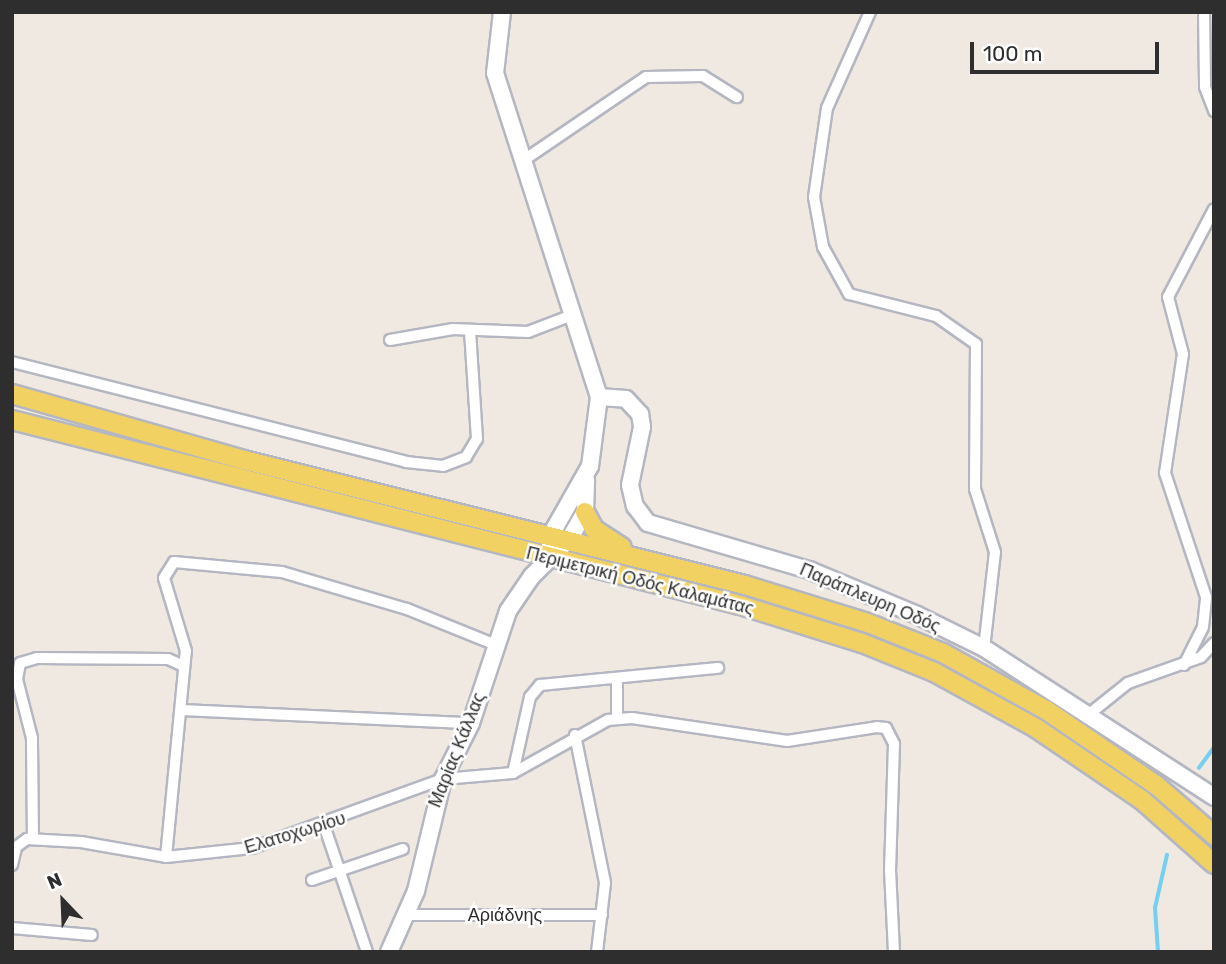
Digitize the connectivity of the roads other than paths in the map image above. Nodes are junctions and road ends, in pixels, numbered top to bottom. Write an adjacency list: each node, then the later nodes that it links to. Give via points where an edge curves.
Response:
1 (502, 12): 6 (street, via 495,73)
2 (870, 12): 23 (street, via 827,108 814,197 818,222 823,247 849,293 936,316 976,344 975,489 995,552)
3 (1205, 12): 5 (street, via 1205,87)
4 (737, 97): 6 (street, via 703,76 646,77)
5 (1214, 111)
6 (521, 162): 8 (street)
7 (1214, 209): 24 (street, via 1168,297 1183,354 1165,473 1206,597 1203,627)
8 (572, 315): 9 (street, via 528,332); 13 (street)
9 (470, 330): 10 (street); 11 (street, via 477,439 466,457 443,466 406,462)
10 (390, 340)
11 (12, 362)
12 (12, 394): 17 (main road, Περιμετρική Οδός Καλαμάτας, via 232,456)
13 (599, 397): 15 (street); 23 (street, Παράπλευρη Οδός, via 626,399 640,414 631,493 648,523 809,570)
14 (12, 420): 19 (main road, Περιμετρική Οδός Καλαμάτας)
15 (586, 478): 16 (street); 17 (street)
16 (585, 512): 18 (street, Μαρίας Κάλλας); 20 (main road, via 606,538)
17 (552, 533): 18 (main road, Περιμετρική Οδός Καλαμάτας); 19 (street)
18 (570, 538): 19 (street, Μαρίας Κάλλας); 20 (main road, Περιμετρική Οδός Καλαμάτας)
19 (548, 559): 22 (street, Μαρίας Κάλλας, via 517,595); 42 (main road, Περιμετρική Οδός Καλαμάτας, via 784,618 934,672 1083,757)
20 (657, 562): 37 (main road, Περιμετρική Οδός Καλαμάτας, via 832,610 943,653 1095,740)
21 (1214, 643): 24 (street)
22 (496, 645): 25 (street, via 407,609 282,572 174,562 164,578 186,651); 31 (street, Μαρίας Κάλλας)
23 (984, 648): 29 (street, Παράπλευρη Οδός)
24 (1184, 665): 29 (street, via 1128,683)
25 (184, 666): 28 (street); 38 (street, via 168,659 37,658 20,663 17,679 32,738)
26 (718, 668): 27 (street)
27 (617, 677): 30 (street); 33 (street, via 547,683 534,690)
28 (181, 710): 31 (street); 40 (street)
29 (1088, 715): 35 (street, Παράπλευρη Οδός)
30 (617, 718): 32 (street); 53 (street, via 788,741 886,728 894,744 896,772 890,870)
31 (471, 723): 34 (street, Μαρίας Κάλλας)
32 (575, 735): 33 (street); 47 (street, via 605,883)
33 (513, 773): 34 (street, Ελατοχωρίου)
34 (443, 779): 36 (street, Ελατοχωρίου); 46 (street, Μαρίας Κάλλας)
35 (1214, 797)
36 (324, 825): 40 (street, Ελατοχωρίου, via 253,848); 44 (street)
37 (1214, 835)
38 (33, 839): 40 (street, Ελατοχωρίου); 41 (street, Ελατοχωρίου, via 18,844)
39 (403, 849): 44 (street)
40 (166, 857)
41 (13, 858): 43 (street)
42 (1214, 864)
43 (12, 865)
44 (340, 871): 45 (street); 50 (street)
45 (312, 880)
46 (407, 915): 47 (street, Αριάδνης); 51 (street, Μαρίας Κάλλας)
47 (603, 915): 52 (street)
48 (12, 928): 49 (street)
49 (92, 935)
50 (367, 952)
51 (389, 952)
52 (597, 952)
53 (894, 952)

